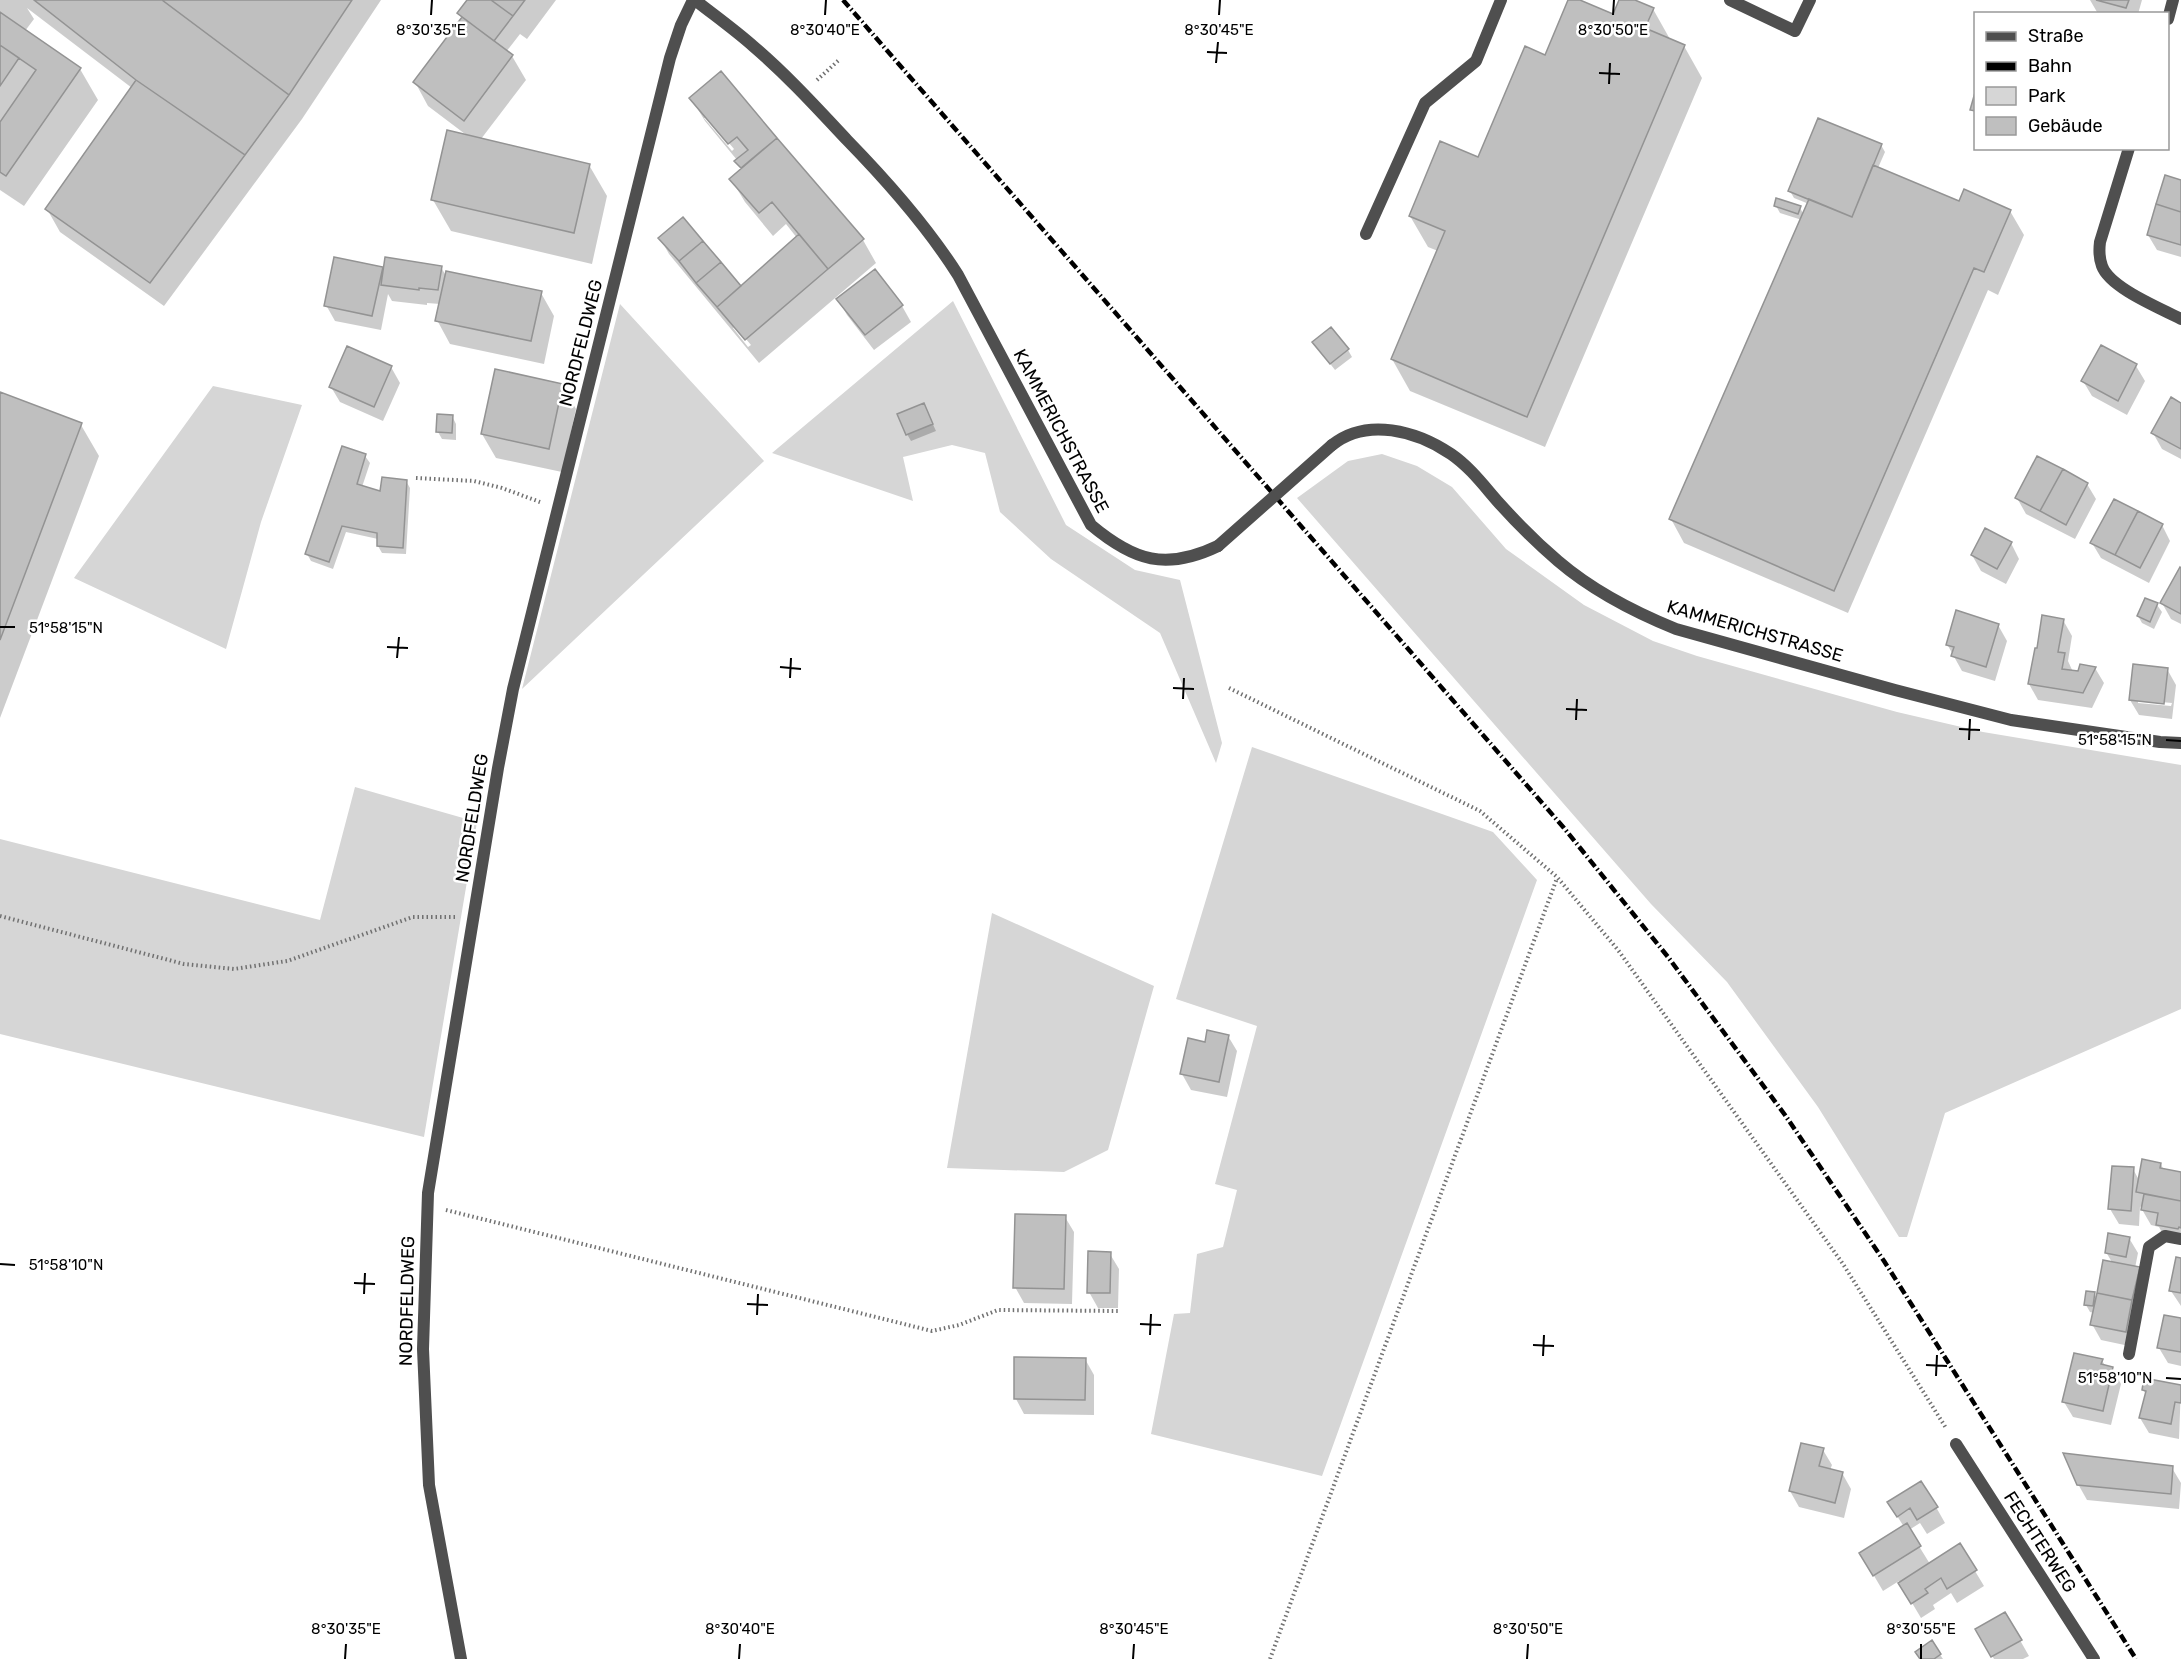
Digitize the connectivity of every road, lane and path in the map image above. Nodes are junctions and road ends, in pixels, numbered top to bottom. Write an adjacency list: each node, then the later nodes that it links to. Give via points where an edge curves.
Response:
1 (694, 0): 8 (street, KAMMERICHSTRASSE, via 753,45); 13 (street, NORDFELDWEG, via 670,58)
2 (1501, 0): 10 (street, via 1476,61 1425,103)
3 (1730, 0): 4 (street, via 1795,31)
4 (1810, 0)
5 (2173, 0): 6 (street)
6 (2169, 15)
7 (838, 60): 8 (path)
8 (802, 92): 15 (street, KAMMERICHSTRASSE, bridge, via 872,166 944,253 1091,525 1143,558 1174,561 1218,546 1341,438 1373,428 1414,436 1452,454 1535,540 1584,583 1676,629 2011,720)
9 (2127, 150): 11 (street, via 2100,242 2102,267 2119,285)
10 (1366, 234)
11 (2181, 319)
12 (416, 478): 13 (path, via 474,481)
13 (558, 508): 18 (street, NORDFELDWEG, via 513,689)
14 (1228, 688): 16 (path, via 1480,811)
15 (2181, 743)
16 (1557, 877): 23 (path, via 1618,950 1843,1264); 25 (path)
17 (0, 916): 18 (path, via 184,964 234,969 287,961 413,918)
18 (474, 917): 19 (street, NORDFELDWEG)
19 (427, 1205): 21 (path, via 932,1331 998,1310); 24 (street, NORDFELDWEG, via 423,1349 429,1485)
20 (2181, 1239): 22 (street, via 2165,1236 2149,1247)
21 (1119, 1311)
22 (2129, 1354)
23 (1956, 1444): 26 (street, FECHTERWEG)
24 (461, 1659)
25 (1270, 1659)
26 (2094, 1659)

